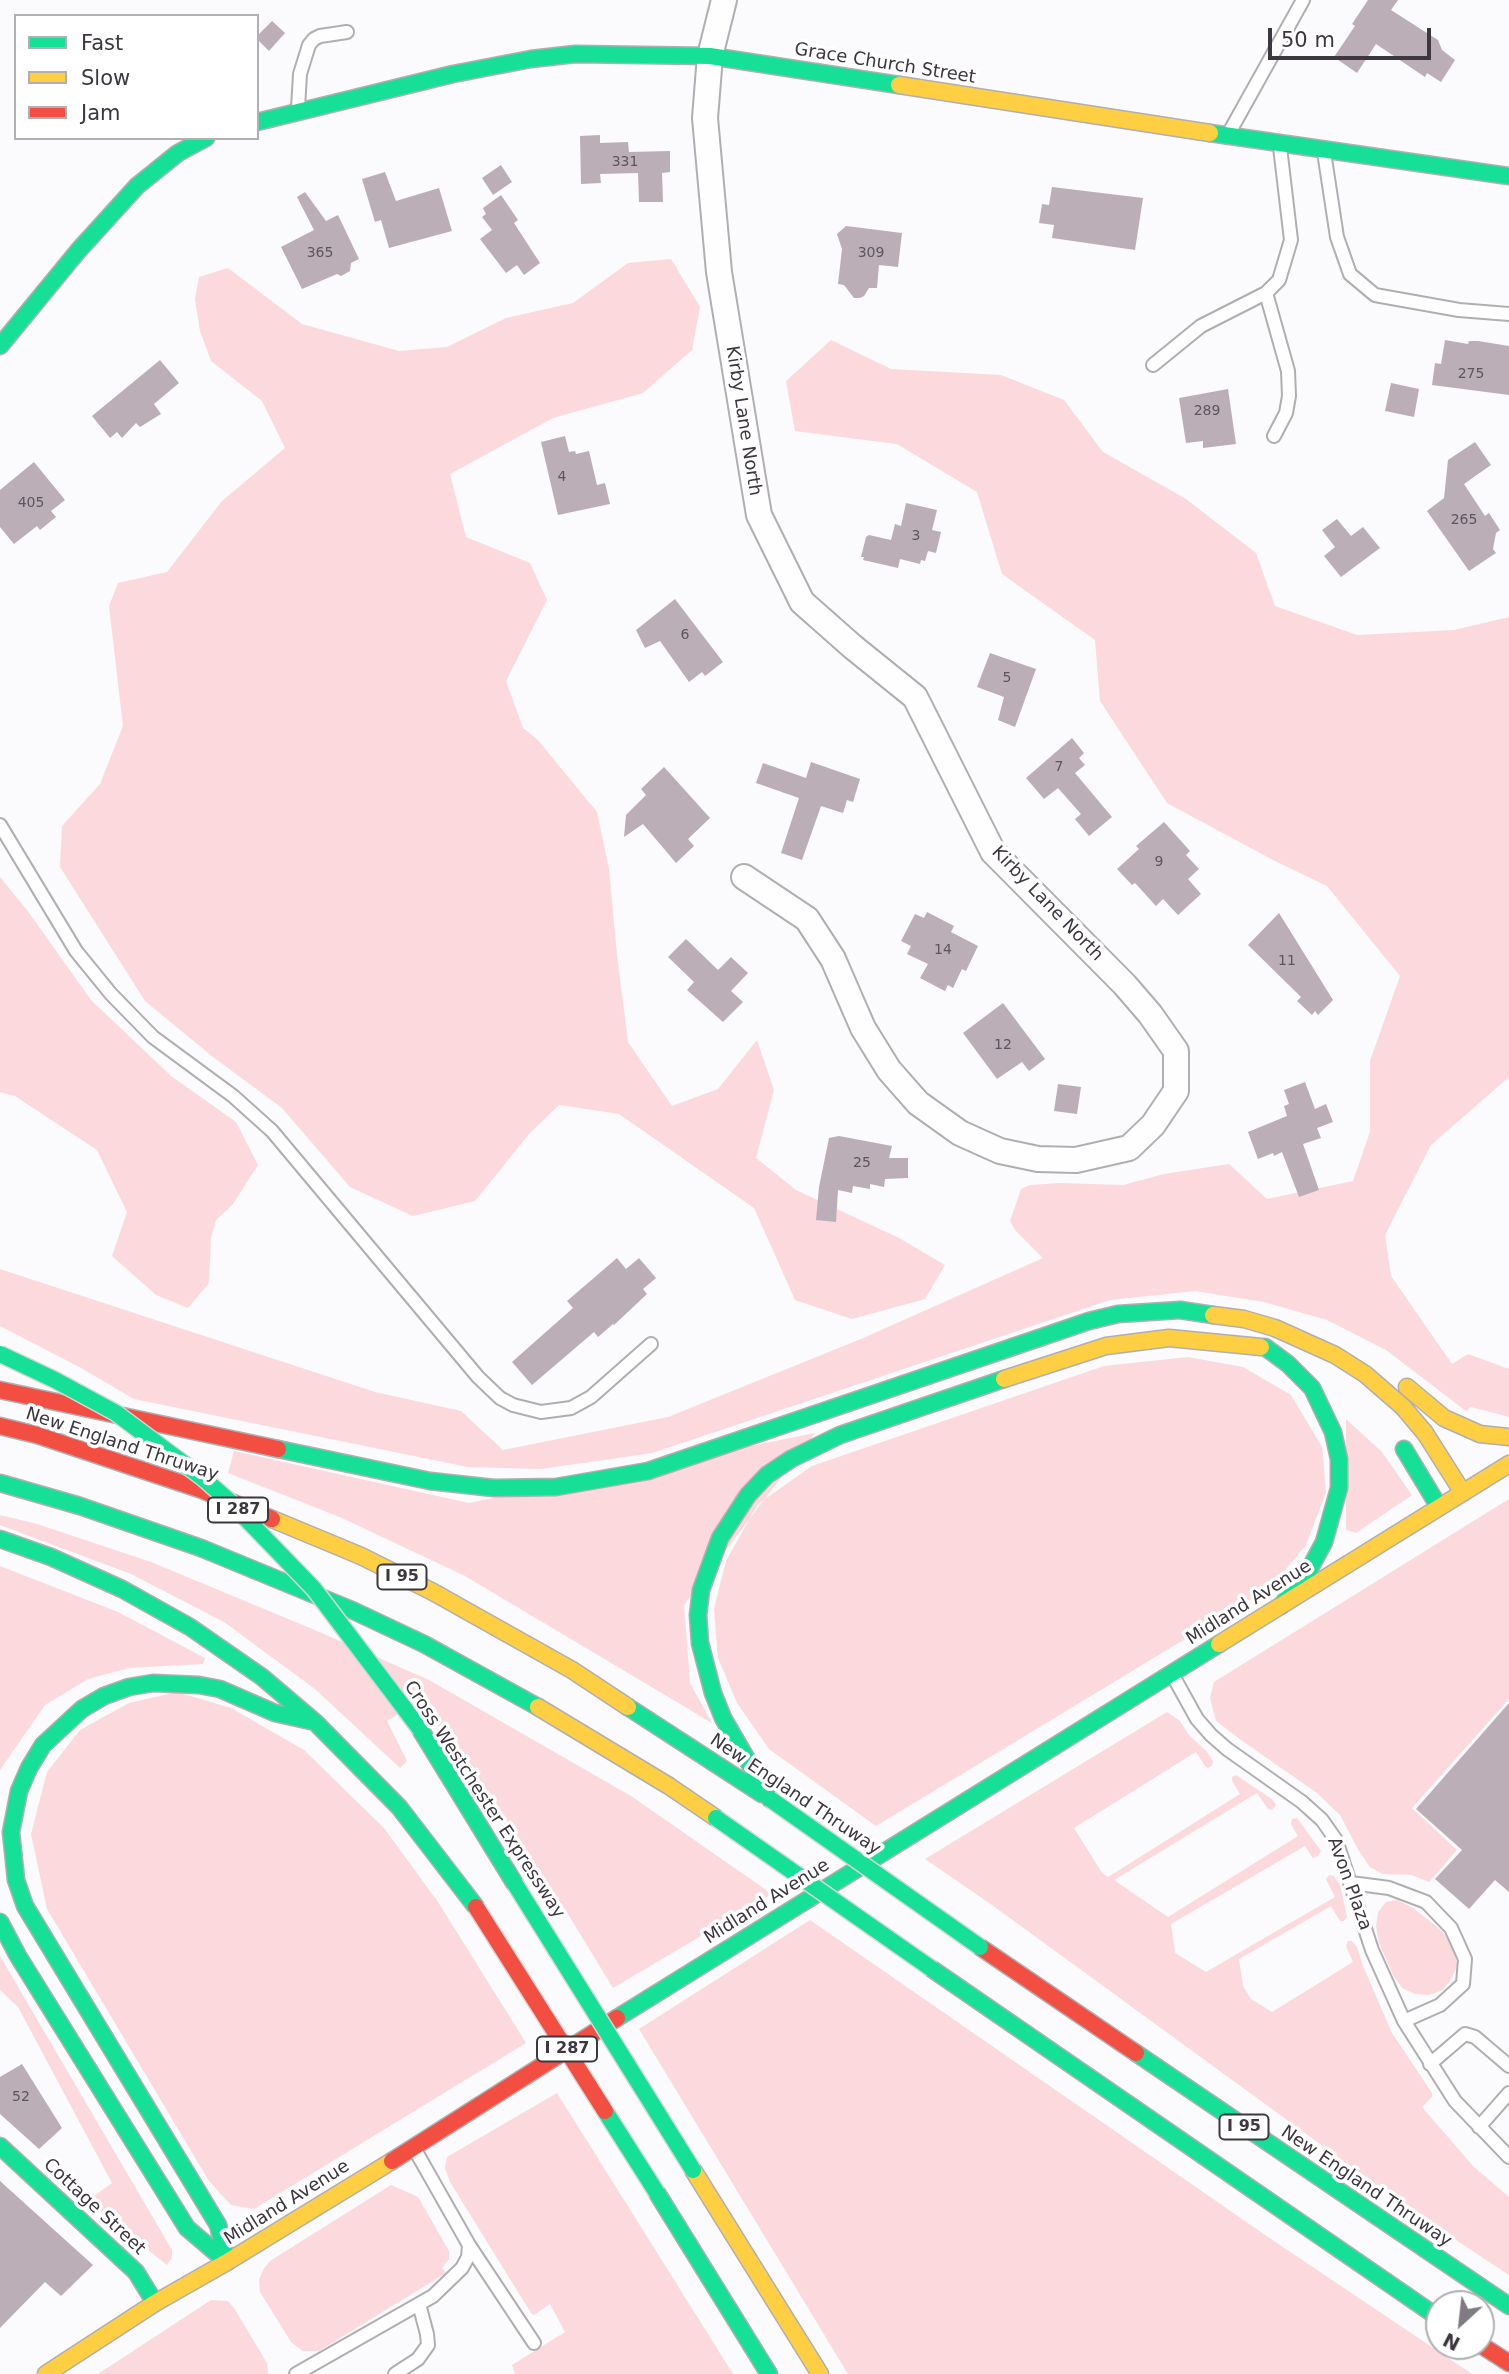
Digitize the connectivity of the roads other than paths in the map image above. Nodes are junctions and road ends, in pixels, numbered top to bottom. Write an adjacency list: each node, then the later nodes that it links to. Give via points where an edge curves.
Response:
1 (724, 0): 4 (street, Kirby Lane North)
2 (1303, 0): 7 (lane)
3 (347, 32): 5 (lane, via 314,38 309,45 300,74)
4 (710, 56): 5 (main road, Grace Church Street, via 575,54 531,59); 7 (main road, Grace Church Street); 18 (street, Kirby Lane North, via 705,118 719,272 759,515 802,601 915,697 993,852 1150,1014 1176,1051 1176,1091 1153,1125 1129,1148 1076,1160 1000,1152 960,1133 918,1103 889,1070 863,1028 833,959 807,919)
5 (298, 112): 6 (main road, Grace Church Street)
6 (259, 122)
7 (1227, 136): 9 (main road, Grace Church Street)
8 (202, 140): 14 (main road, via 137,186)
9 (1280, 143): 10 (main road, Grace Church Street); 12 (lane, via 1291,240 1279,280)
10 (1324, 150): 11 (main road, Grace Church Street); 13 (lane, via 1337,237 1350,274 1375,295)
11 (1509, 176)
12 (1266, 293): 15 (lane, via 1201,326); 16 (lane, via 1288,371 1286,412)
13 (1509, 314)
14 (4, 336)
15 (1153, 365)
16 (1274, 436)
17 (0, 825): 20 (lane, via 76,951 111,994 153,1037 272,1131 500,1398 541,1412 571,1408 598,1391)
18 (744, 877)
19 (1275, 1328): 24 (main road, via 1180,1310 1118,1314 648,1471 556,1487 494,1488 430,1481); 27 (main road, via 1343,1346 1399,1380 1444,1418 1480,1434); 30 (main road, via 1335,1355 1383,1388 1425,1433)
20 (650, 1344)
21 (1265, 1347): 23 (main road); 33 (main road, via 1312,1388 1334,1432 1339,1459 1339,1488 1324,1542); 36 (main road, via 1169,1338 1107,1346 840,1435 790,1458 767,1475 720,1538 701,1590 698,1615 713,1693)
22 (0, 1354): 58 (main road, Cross Westchester Expressway / I 287, bridge, via 116,1413 203,1478 287,1559 321,1599 421,1729)
23 (1320, 1374)
24 (0, 1390)
25 (0, 1426): 36 (main road, New England Thruway / I 95, via 202,1490 361,1556 572,1670)
26 (1392, 1434): 31 (main road)
27 (1509, 1437)
28 (1509, 1464): 30 (main road, Midland Avenue)
29 (0, 1483): 52 (main road, I 95, bridge, via 80,1506 262,1572 424,1644 567,1723 716,1818)
30 (1463, 1493): 31 (main road, Midland Avenue)
31 (1439, 1507): 33 (main road, Midland Avenue)
32 (0, 1539): 35 (main road, I 287, via 87,1572 156,1607 262,1677)
33 (1281, 1606): 34 (main road, Midland Avenue)
34 (1172, 1674): 37 (lane, Avon Plaza, via 1211,1735 1322,1820 1336,1840); 45 (main road, Midland Avenue)
35 (315, 1722): 48 (main road, via 275,1713 199,1685 153,1684 104,1696 82,1709 43,1745 24,1779 11,1832 16,1880 25,1906 218,2225); 57 (main road, I 287, bridge, via 399,1807 476,1907)
36 (770, 1799): 51 (main road, New England Thruway / I 95, bridge)
37 (1351, 1883): 39 (lane, Avon Plaza, via 1372,1950); 39 (lane, via 1389,1888 1426,1902 1451,1928 1465,1959 1463,1984 1440,2006)
38 (0, 1922): 48 (main road, via 187,2228)
39 (1404, 2021): 40 (lane, Avon Plaza)
40 (1430, 2064): 41 (lane, via 1465,2034); 43 (lane, Avon Plaza)
41 (1509, 2066)
42 (1509, 2093): 43 (lane)
43 (1479, 2127): 46 (lane, Avon Plaza)
44 (0, 2146): 49 (main road, Cottage Street, via 136,2272)
45 (414, 2147): 47 (lane); 48 (main road, Midland Avenue)
46 (1509, 2157)
47 (469, 2245): 50 (lane, via 462,2268); 53 (lane)
48 (227, 2263): 49 (main road, Midland Avenue)
49 (155, 2303): 54 (main road, Midland Avenue)
50 (419, 2304): 55 (lane); 56 (lane, via 428,2346)
51 (1509, 2306)
52 (1425, 2308)
53 (534, 2343)
54 (46, 2374)
55 (297, 2374)
56 (395, 2374)
57 (769, 2374)
58 (820, 2374)

